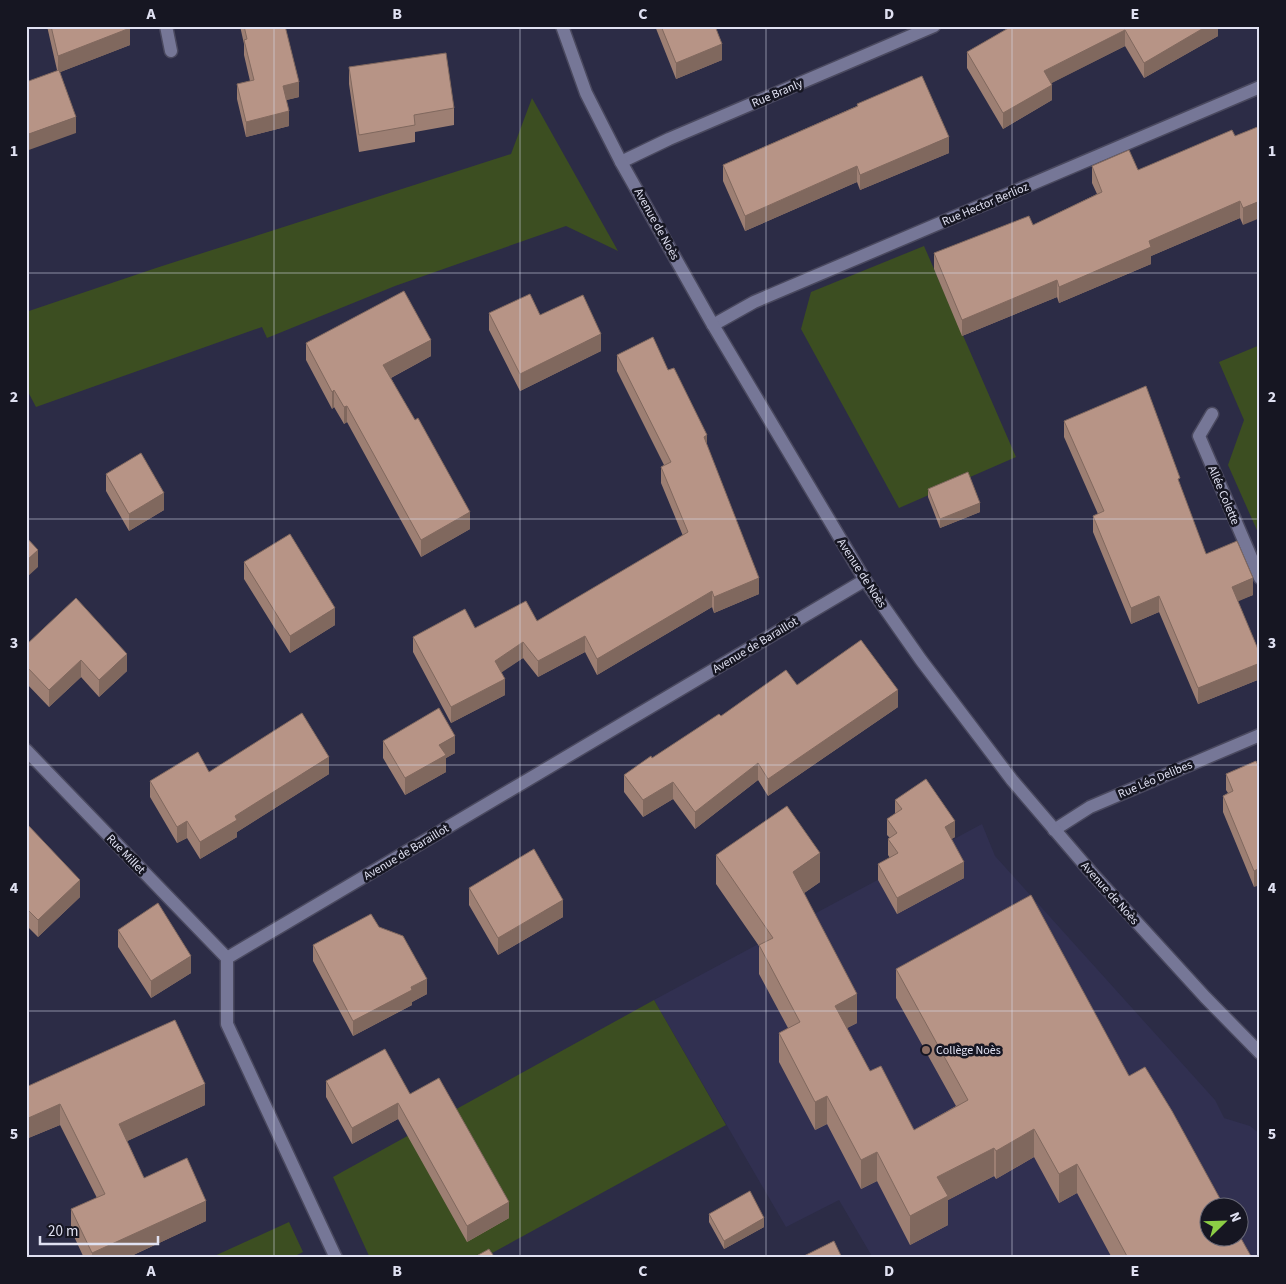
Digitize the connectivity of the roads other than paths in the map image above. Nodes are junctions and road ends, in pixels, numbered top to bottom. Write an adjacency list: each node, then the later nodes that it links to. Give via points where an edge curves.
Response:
1 (166, 26): 4 (street)
2 (562, 26): 6 (street, Avenue de Noès, via 586,93)
3 (934, 26): 6 (street, Rue Branly)
4 (171, 51)
5 (1260, 87): 7 (street, Rue Hector Berlioz, via 763,298)
6 (622, 162): 7 (street, Avenue de Noès)
7 (714, 325): 10 (street, Avenue de Noès)
8 (1212, 414): 9 (street, Allée Colette, via 1199,436)
9 (1260, 578)
10 (865, 580): 13 (street, Avenue de Noès, via 921,660); 14 (street, Avenue de Baraillot)
11 (1260, 735): 13 (street, Rue Léo Delibes, via 1090,807)
12 (26, 750): 14 (street, Rue Millet)
13 (1054, 830): 15 (street, Avenue de Noès)
14 (227, 958): 16 (street, via 228,1024)
15 (1260, 1053)
16 (336, 1258)

